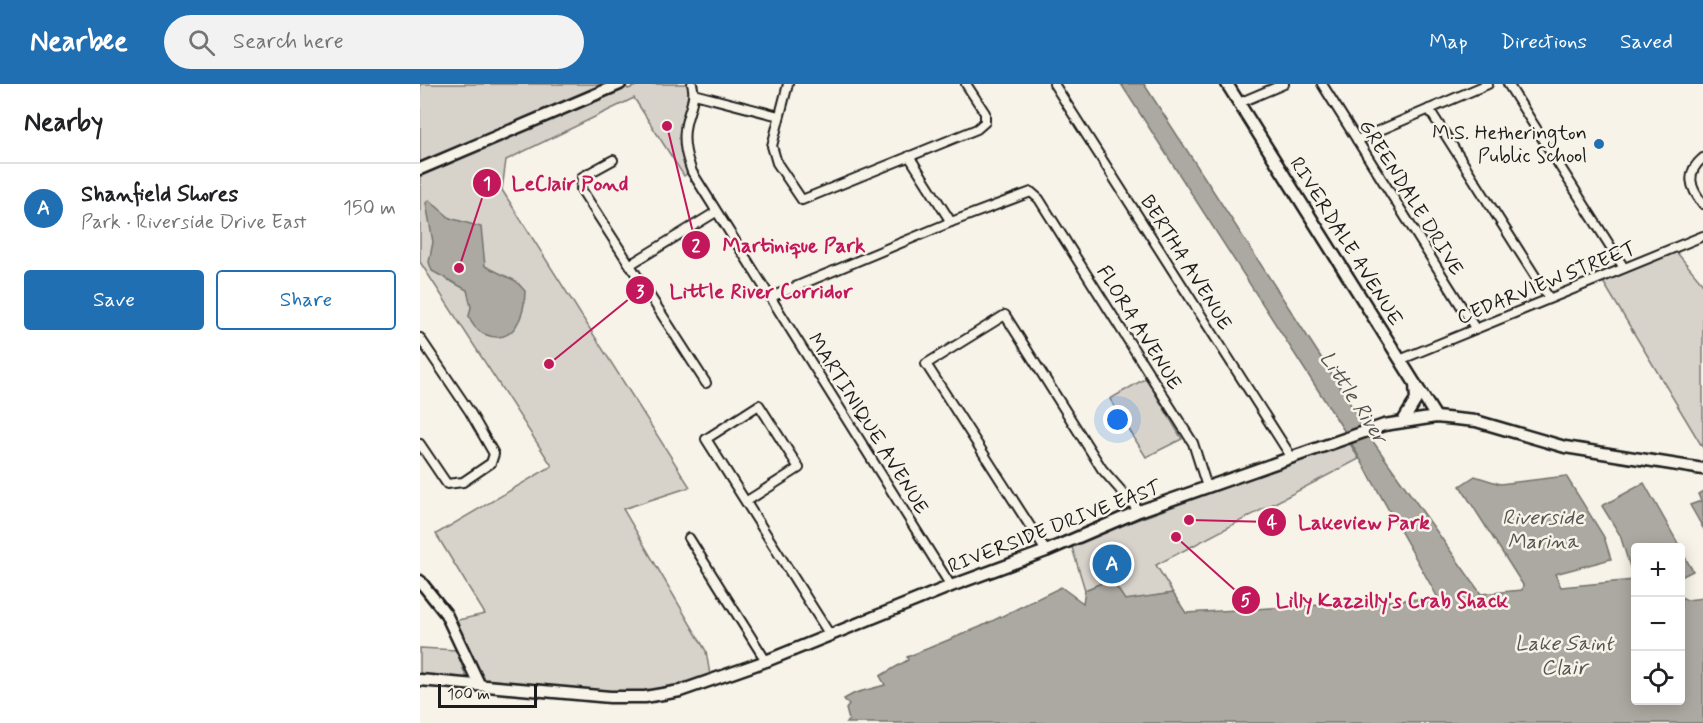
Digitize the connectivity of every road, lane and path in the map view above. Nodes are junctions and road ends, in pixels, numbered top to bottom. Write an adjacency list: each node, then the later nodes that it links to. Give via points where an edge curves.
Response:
1 (620, 84): 19 (main road)
2 (692, 84): 11 (street, MARTINIQUE AVENUE)
3 (788, 84): 14 (street)
4 (966, 84): 16 (street, via 985,113 985,122)
5 (1054, 84): 37 (street, BERTHA AVENUE)
6 (1227, 84): 12 (main road, RIVERDALE AVENUE)
7 (1284, 84): 12 (street)
8 (1322, 84): 15 (street, GREENDALE DRIVE)
9 (1488, 84): 13 (street)
10 (1508, 84): 25 (street)
11 (694, 94): 14 (street); 21 (street, MARTINIQUE AVENUE, via 685,130 685,151 692,172)
12 (1239, 103): 30 (main road, RIVERDALE AVENUE)
13 (1429, 109): 15 (street); 27 (street)
14 (779, 116): 16 (street, via 772,146 777,163 802,201)
15 (1357, 140): 28 (street, GREENDALE DRIVE)
16 (909, 156): 22 (street)
17 (1703, 158): 20 (street, via 1692,170 1690,180 1693,192)
18 (613, 160): 24 (street, via 582,177 581,189)
19 (420, 169)
20 (1703, 204)
21 (716, 212): 24 (street); 26 (street, MARTINIQUE AVENUE)
22 (951, 222): 26 (street); 40 (street, FLORA AVENUE, via 1031,192 1040,199 1193,444)
23 (1703, 236): 25 (street, CEDARVIEW STREET)
24 (631, 264): 32 (street)
25 (1624, 268): 27 (street, CEDARVIEW STREET)
26 (771, 297): 45 (street, MARTINIQUE AVENUE)
27 (1549, 298): 28 (street, CEDARVIEW STREET)
28 (1474, 328): 30 (street, CEDARVIEW STREET)
29 (420, 338): 36 (street, via 494,454 492,463 463,482 447,484)
30 (1402, 359): 31 (main road, RIVERDALE AVENUE)
31 (1414, 381): 33 (main road, RIVERDALE AVENUE); 34 (main road, via 1416,400)
32 (706, 383)
33 (1436, 417): 34 (main road, RIVERSIDE DRIVE EAST); 38 (main road, RIVERSIDE DRIVE EAST, via 1476,421 1564,447)
34 (1403, 421): 37 (main road, RIVERSIDE DRIVE EAST)
35 (1575, 442): 38 (main road)
36 (420, 444)
37 (1292, 458): 40 (main road, RIVERSIDE DRIVE EAST)
38 (1641, 458): 39 (main road, RIVERSIDE DRIVE EAST)
39 (1703, 469)
40 (1207, 487): 42 (main road, RIVERSIDE DRIVE EAST)
41 (747, 501): 41 (street, via 799,468 759,405 706,439); 47 (street)
42 (1139, 511): 44 (main road, RIVERSIDE DRIVE EAST); 44 (street, via 1102,469 1005,315 926,364)
43 (689, 538): 48 (street)
44 (1046, 551): 45 (main road, RIVERSIDE DRIVE EAST)
45 (951, 586): 47 (main road, RIVERSIDE DRIVE EAST)
46 (422, 589): 50 (main road, via 446,614)
47 (830, 635): 48 (main road, RIVERSIDE DRIVE EAST)
48 (766, 661): 50 (main road, RIVERSIDE DRIVE EAST, via 680,691 645,697)
49 (420, 680): 50 (main road, RIVERSIDE DRIVE EAST)
50 (479, 684)

